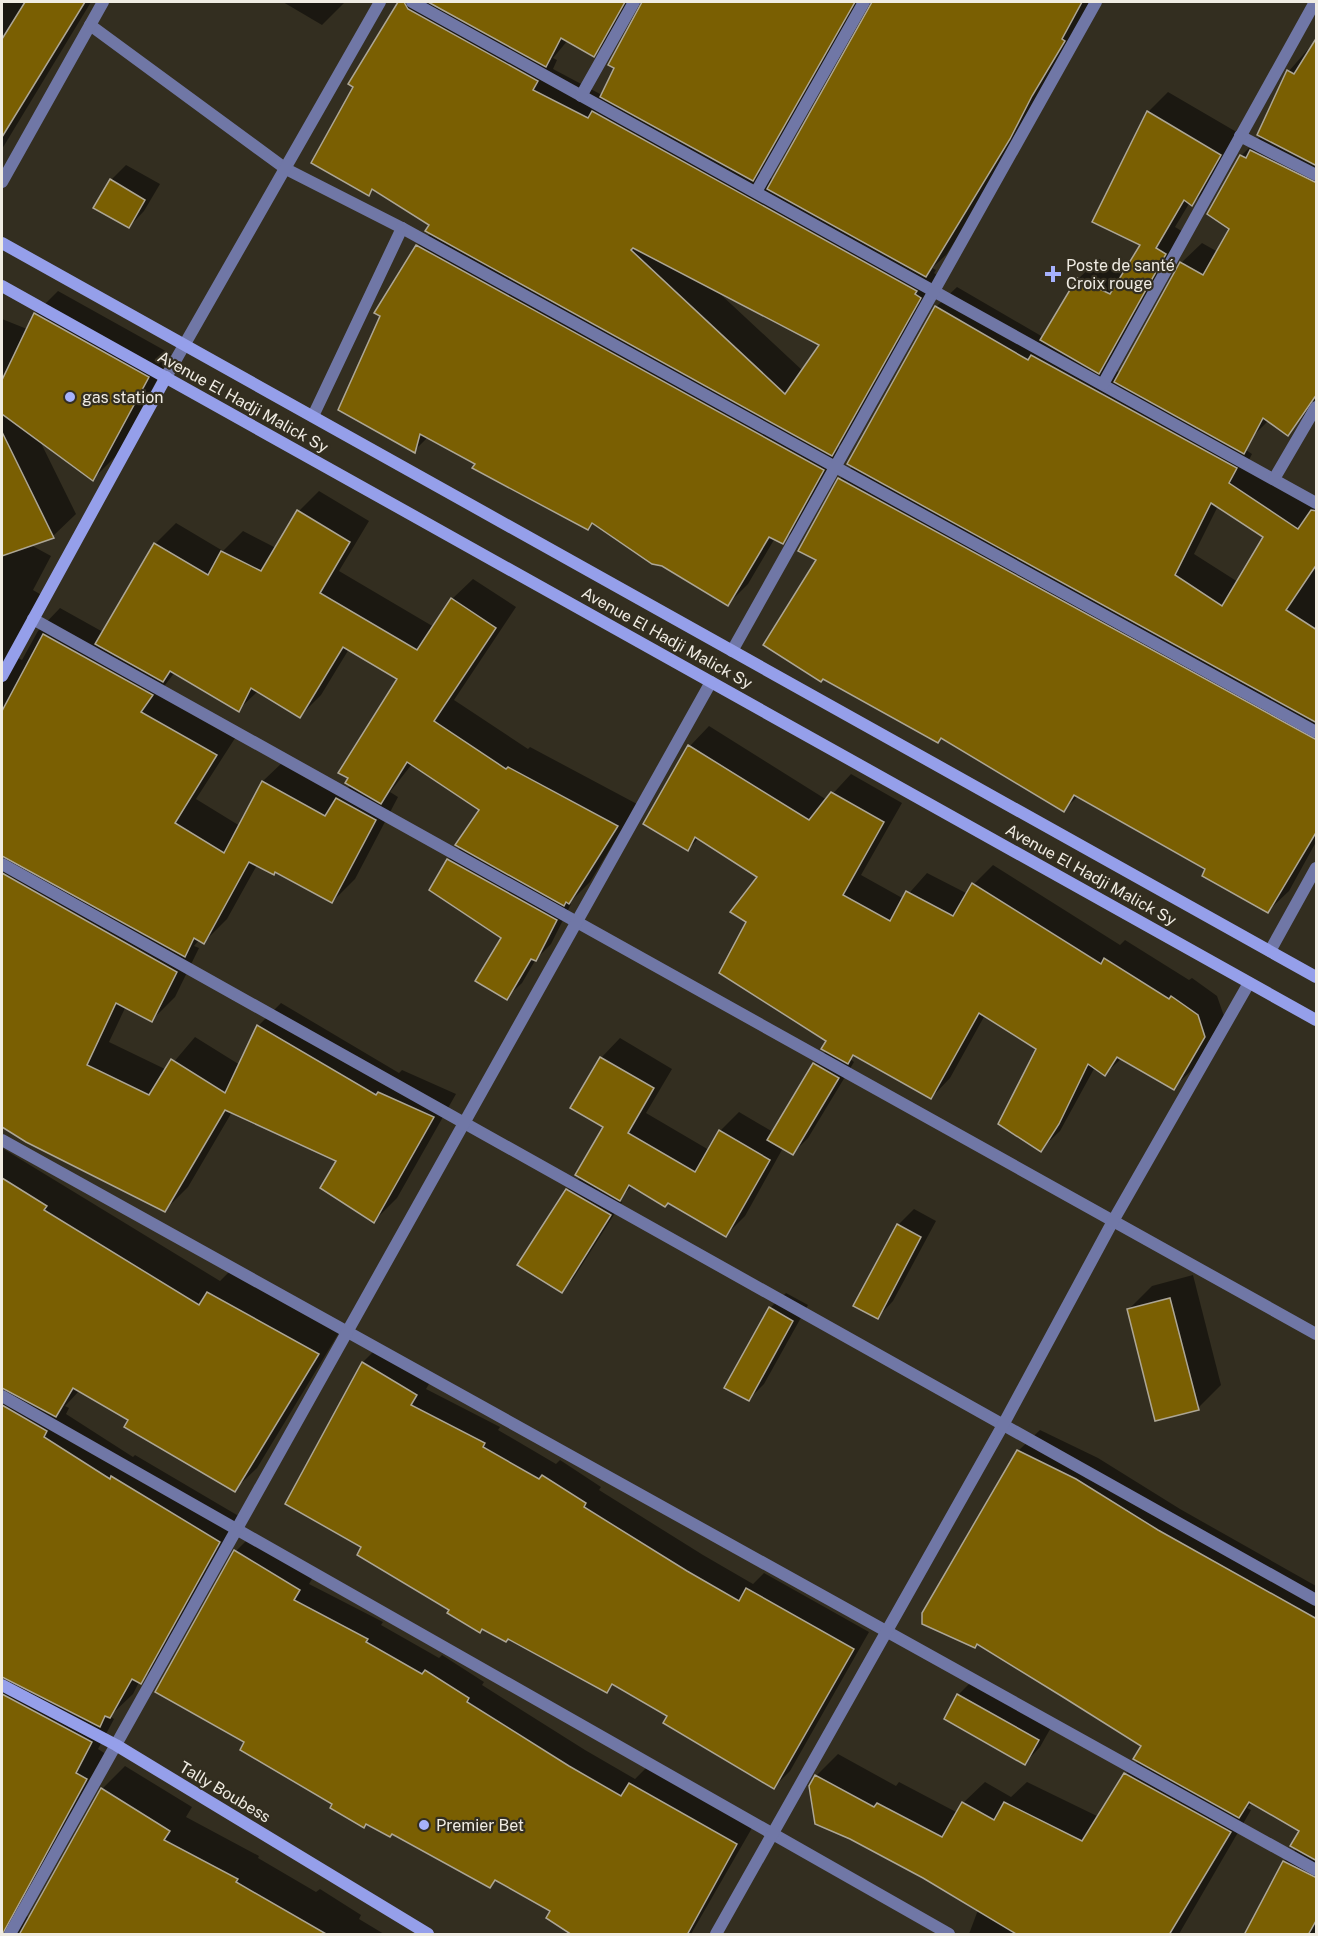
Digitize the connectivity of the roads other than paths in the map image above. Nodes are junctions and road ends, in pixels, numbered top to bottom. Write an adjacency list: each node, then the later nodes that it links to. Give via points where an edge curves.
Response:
1 (103, 2): 8 (street)
2 (380, 2): 11 (street)
3 (412, 2): 9 (street)
4 (634, 2): 9 (street)
5 (864, 2): 14 (street)
6 (1096, 2): 18 (street)
7 (1315, 2): 10 (street)
8 (90, 25): 11 (street); 13 (street)
9 (581, 96): 14 (street)
10 (1240, 136): 12 (street); 21 (street)
11 (286, 169): 15 (street); 19 (street)
12 (1317, 175)
13 (2, 182)
14 (756, 192): 18 (street)
15 (402, 228): 23 (street); 24 (street)
16 (2, 243): 19 (street, Avenue El Hadji Malick Sy)
17 (2, 286): 20 (street, Avenue El Hadji Malick Sy)
18 (934, 290): 21 (street); 24 (street)
19 (185, 343): 20 (street); 23 (street, Avenue El Hadji Malick Sy)
20 (166, 377): 27 (street); 30 (street, Avenue El Hadji Malick Sy)
21 (1103, 384): 25 (street)
22 (1317, 407): 25 (street)
23 (313, 416): 28 (street, Avenue El Hadji Malick Sy)
24 (834, 466): 28 (street); 31 (street)
25 (1274, 479): 26 (street)
26 (1317, 503)
27 (33, 619): 29 (street); 34 (street)
28 (732, 651): 35 (street, Avenue El Hadji Malick Sy)
29 (2, 676)
30 (711, 682): 34 (street); 37 (street, Avenue El Hadji Malick Sy)
31 (1317, 732)
32 (2, 864): 39 (street)
33 (1317, 868): 35 (street)
34 (578, 923): 39 (street); 41 (street)
35 (1270, 951): 36 (street, Avenue El Hadji Malick Sy)
36 (1317, 977)
37 (1250, 983): 38 (street, Avenue El Hadji Malick Sy); 41 (street)
38 (1317, 1020)
39 (466, 1124): 42 (street); 45 (street)
40 (2, 1140): 42 (street)
41 (1113, 1221): 43 (street); 45 (street)
42 (348, 1332): 46 (street); 48 (street)
43 (1317, 1334)
44 (2, 1396): 46 (street)
45 (1003, 1425): 47 (street); 48 (street)
46 (237, 1530): 50 (street); 51 (street)
47 (1317, 1600)
48 (887, 1632): 51 (street); 52 (street)
49 (2, 1685): 50 (street, Tally Boubess)
50 (116, 1745): 53 (street); 54 (street, Tally Boubess)
51 (773, 1834): 55 (street); 56 (street)
52 (1317, 1870)
53 (10, 1935)
54 (428, 1935)
55 (716, 1935)
56 (949, 1935)

